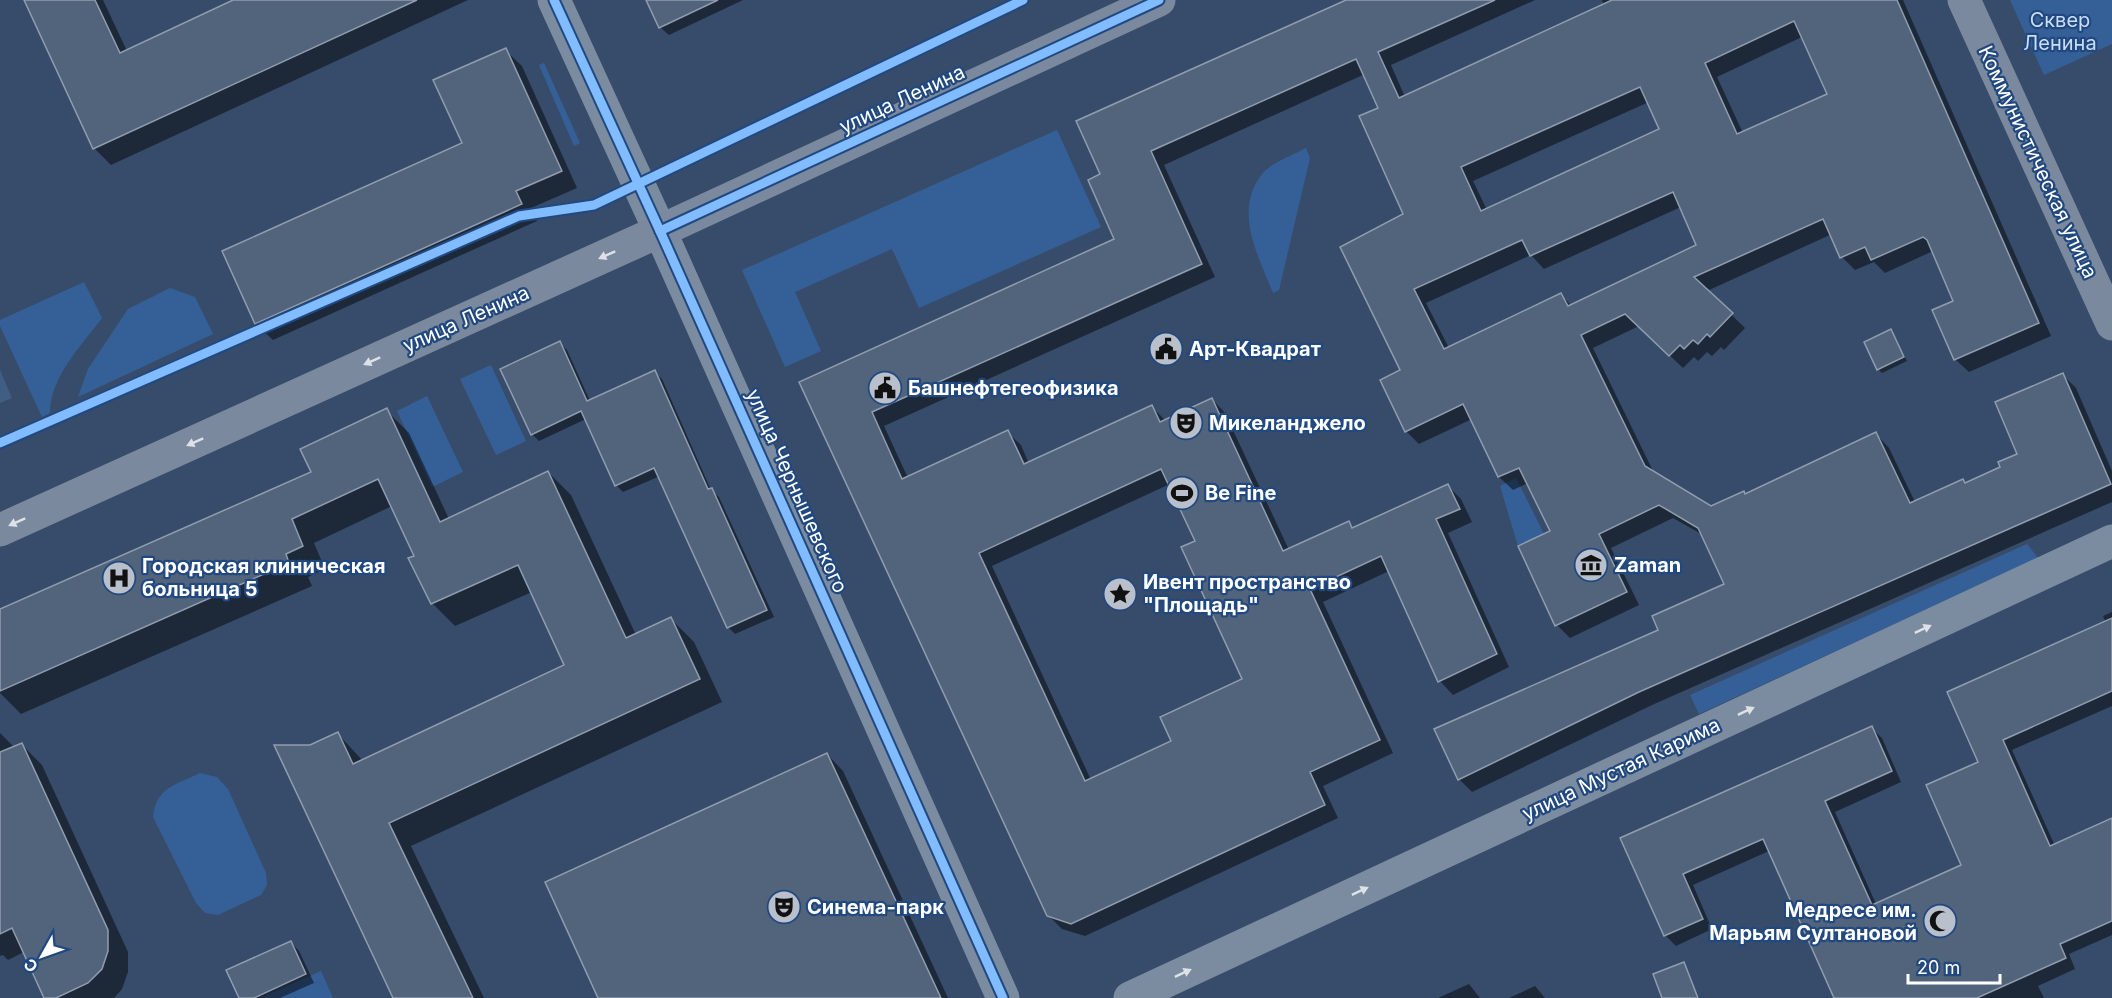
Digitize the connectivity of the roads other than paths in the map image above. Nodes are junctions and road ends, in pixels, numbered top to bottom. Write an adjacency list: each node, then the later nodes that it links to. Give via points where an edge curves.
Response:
1 (554, 0): 4 (street, улица Чернышевского)
2 (1160, 0): 4 (main road, улица Ленина)
3 (1964, 0): 5 (main road, Коммунистическая улица)
4 (660, 231): 6 (main road, улица Ленина, one-way to 6); 8 (street, улица Чернышевского)
5 (2112, 324)
6 (0, 530)
7 (2112, 541): 9 (street, улица Мустая Карима, one-way to 7)
8 (1003, 998)
9 (1130, 998)

